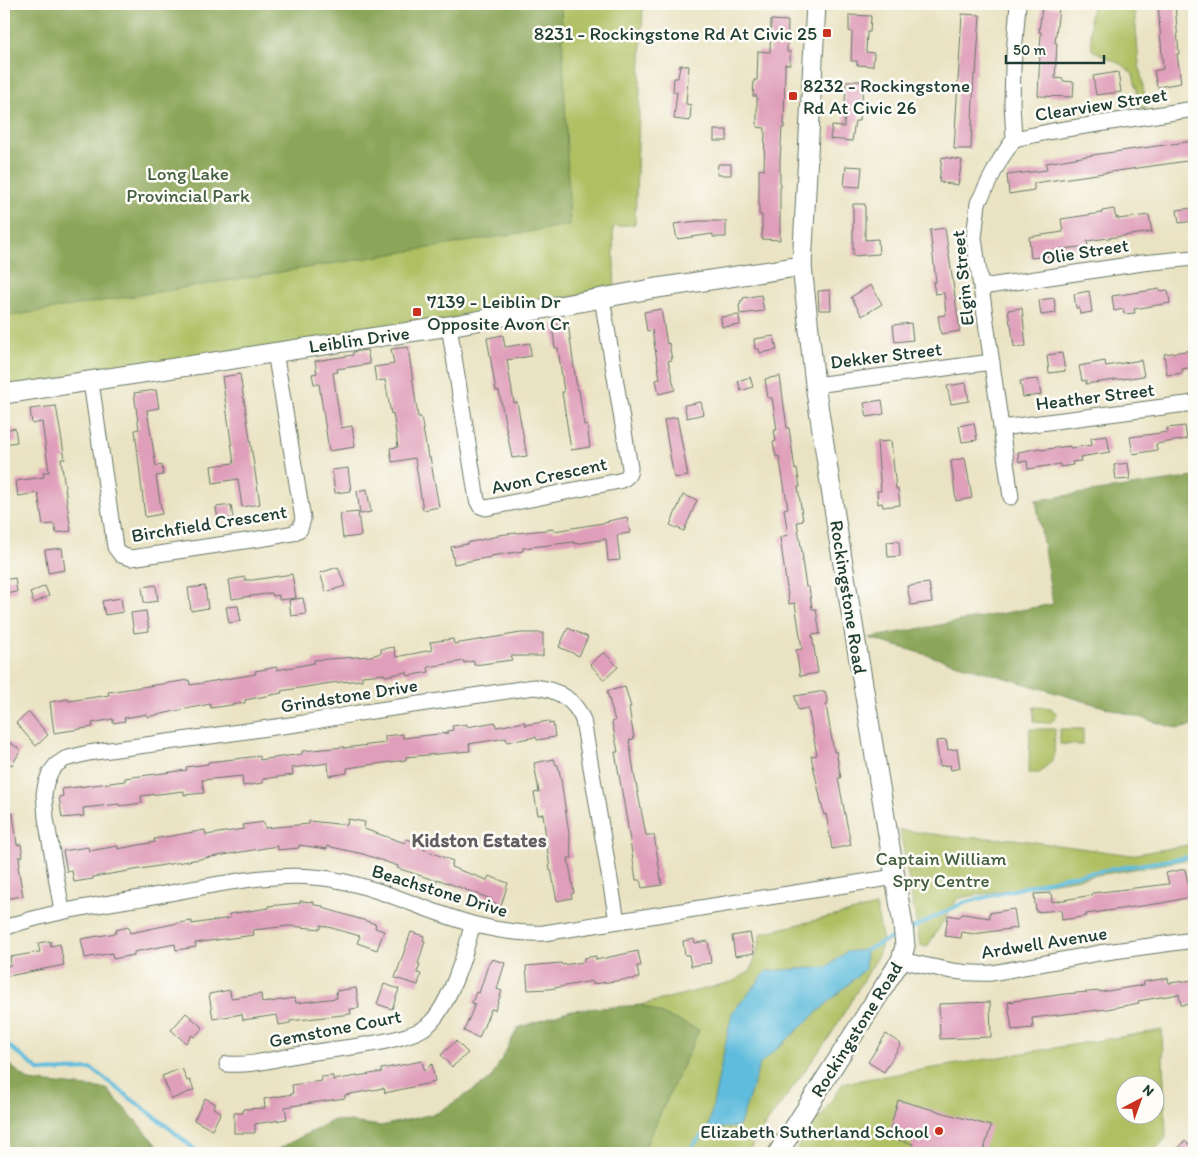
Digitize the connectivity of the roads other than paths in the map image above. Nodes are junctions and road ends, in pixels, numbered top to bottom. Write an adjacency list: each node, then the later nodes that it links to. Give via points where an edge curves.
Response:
1 (816, 4): 6 (street, Rockingstone Road)
2 (1018, 4): 4 (street, via 1013,76)
3 (1194, 109): 4 (street, Clearview Street)
4 (1014, 139): 7 (street, Elgin Street, via 978,203 974,238)
5 (1194, 258): 7 (street, Olie Street)
6 (802, 266): 8 (street, Leiblin Drive); 13 (street, Rockingstone Road)
7 (982, 287): 11 (street, Elgin Street)
8 (602, 298): 9 (street, Leiblin Drive); 9 (street, Avon Crescent, via 629,475 618,481 486,508 477,500)
9 (449, 326): 10 (street, Leiblin Drive)
10 (275, 352): 12 (street, Leiblin Drive); 12 (street, Birchfield Crescent, via 303,519 296,532 272,537 131,558 121,555 115,547)
11 (992, 362): 13 (street, Dekker Street); 16 (street, Elgin Street)
12 (91, 382): 14 (street, Leiblin Drive)
13 (815, 385): 18 (street, Rockingstone Road)
14 (4, 394)
15 (1194, 403): 16 (street, Heather Street)
16 (1001, 428): 17 (street, Elgin Street)
17 (1011, 497)
18 (895, 877): 20 (street, Beachstone Drive); 24 (street, Rockingstone Road, via 904,932)
19 (62, 911): 20 (street, Grindstone Drive, via 44,794 50,773 65,759 534,687 547,688 564,696 583,720); 21 (street, Beachstone Drive, via 250,881 302,877 354,884); 22 (street, Beachstone Drive)
20 (617, 921): 21 (street, Beachstone Drive, via 526,934)
21 (472, 925): 25 (street, Gemstone Court, via 442,1008 422,1030 405,1037 245,1066)
22 (4, 928)
23 (1194, 940): 24 (street, Ardwell Avenue, via 992,973 956,972)
24 (901, 960): 26 (street, Rockingstone Road)
25 (227, 1064)
26 (778, 1153)

